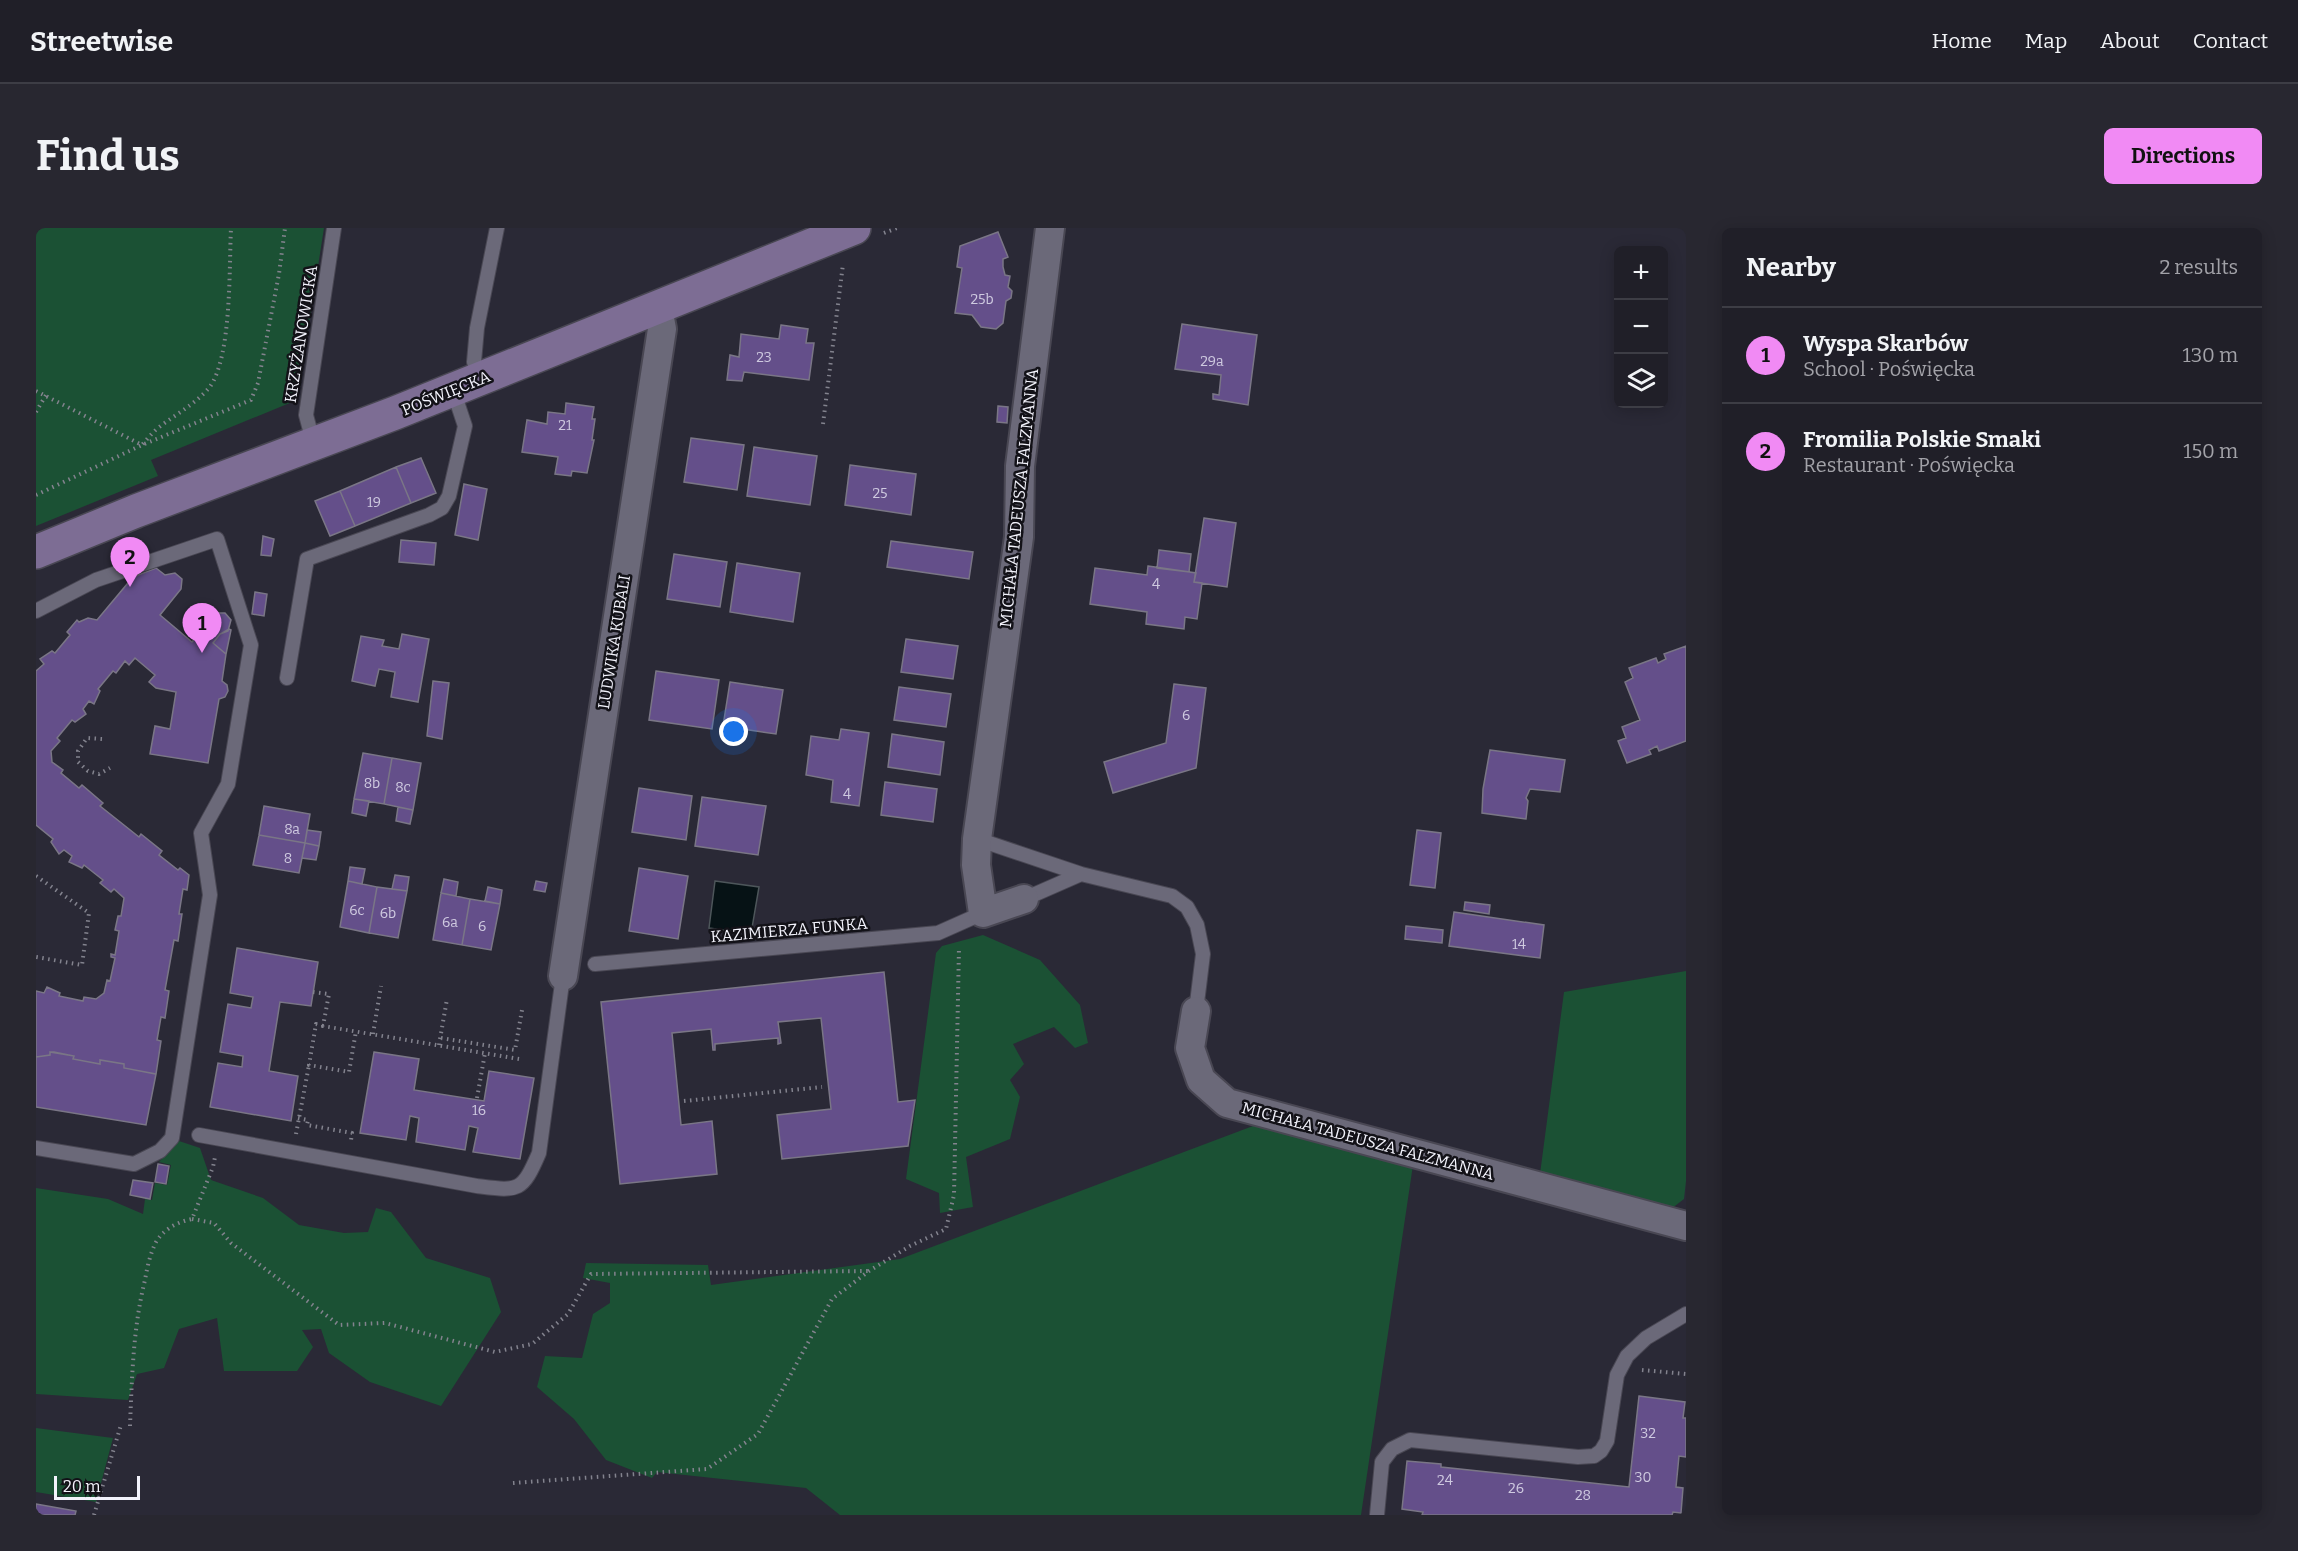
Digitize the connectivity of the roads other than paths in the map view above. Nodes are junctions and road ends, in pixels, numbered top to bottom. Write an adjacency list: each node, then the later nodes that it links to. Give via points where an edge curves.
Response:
1 (334, 228): 7 (lane, KRZYŻANOWICKA, via 306,415)
2 (496, 228): 6 (lane, via 474,362)
3 (854, 228): 5 (street, POŚWIĘCKA)
4 (1050, 228): 11 (street, MICHAŁA TADEUSZA FALZMANNA, via 1020,466 1019,537)
5 (658, 308): 6 (street, POŚWIĘCKA); 16 (street, LUDWIKA KUBALI, via 662,329)
6 (466, 384): 7 (street, POŚWIĘCKA); 10 (lane, via 465,426 449,496 442,508 307,559)
7 (314, 445): 8 (street, POŚWIĘCKA)
8 (36, 552)
9 (36, 611): 19 (lane, via 96,580 217,539 251,645 228,784 201,833 210,895 172,1138 160,1151 134,1164)
10 (287, 678)
11 (977, 839): 12 (lane, MICHAŁA TADEUSZA FALZMANNA); 14 (street, MICHAŁA TADEUSZA FALZMANNA, via 976,865)
12 (1081, 874): 13 (lane); 17 (lane, MICHAŁA TADEUSZA FALZMANNA, via 1172,896 1187,908 1197,926 1203,954)
13 (1024, 899): 14 (street)
14 (983, 913): 15 (lane, KAZIMIERZA FUNKA, via 938,933)
15 (595, 964)
16 (562, 976): 18 (lane, via 539,1153 529,1177 520,1186 508,1190 477,1186)
17 (1196, 1011): 20 (street, MICHAŁA TADEUSZA FALZMANNA, via 1190,1048 1197,1070 1201,1080 1227,1103)
18 (200, 1135)
19 (36, 1148)
20 (1686, 1226)
21 (1686, 1314): 22 (lane, via 1646,1338 1627,1356 1617,1375 1607,1441 1594,1456 1410,1440 1392,1449 1382,1462)
22 (1377, 1515)

